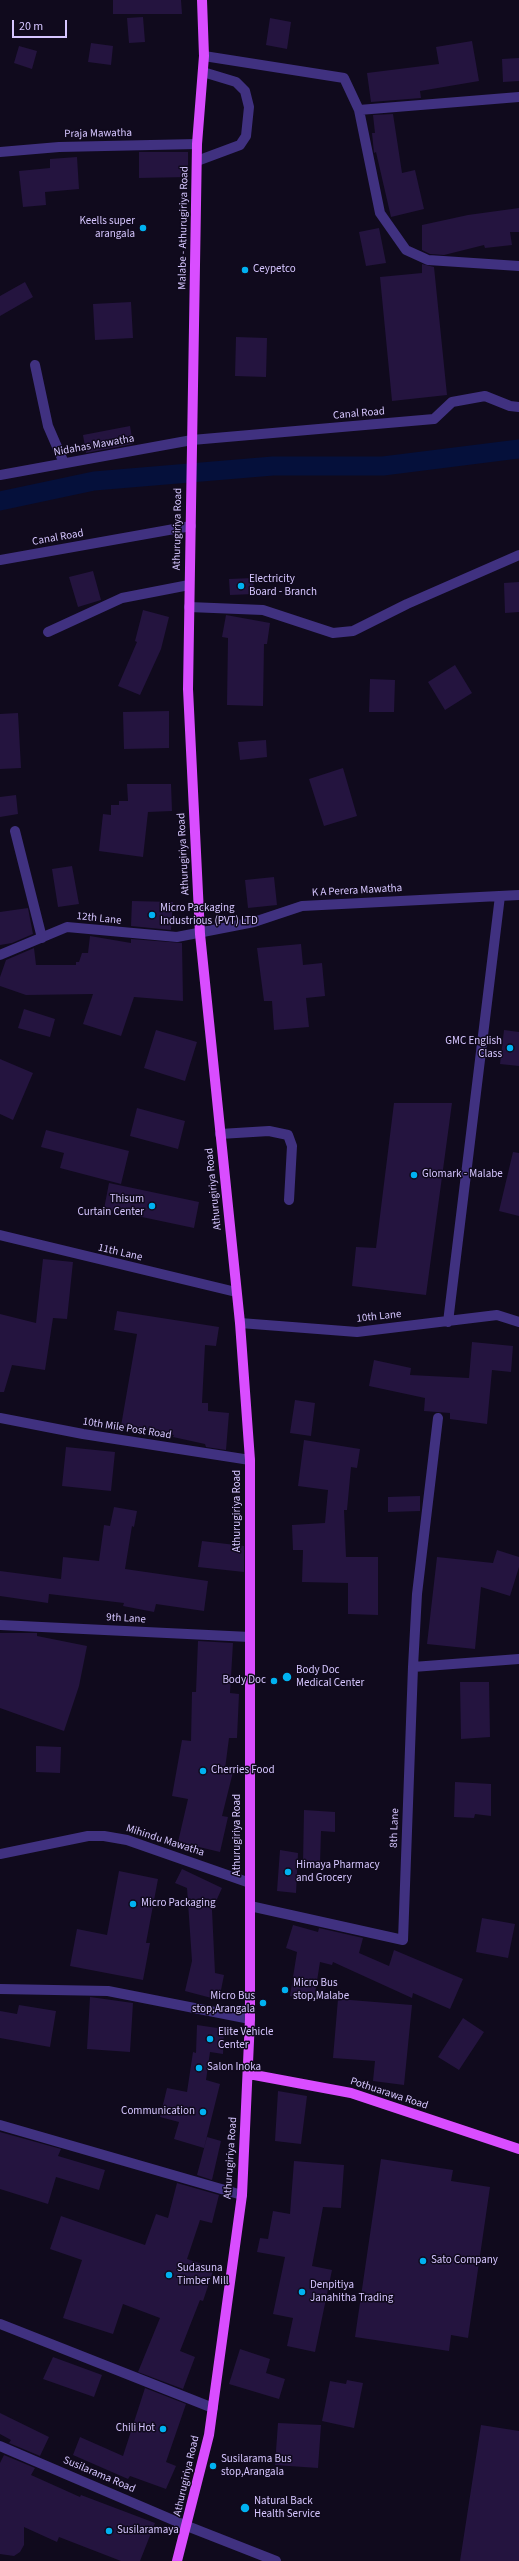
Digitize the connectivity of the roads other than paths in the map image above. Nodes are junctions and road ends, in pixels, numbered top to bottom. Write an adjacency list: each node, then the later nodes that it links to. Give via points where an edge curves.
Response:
1 (202, 0): 2 (main road, Malabe - Athurugiriya Road)
2 (204, 56): 3 (main road, Malabe - Athurugiriya Road); 5 (street, via 344,78)
3 (203, 72): 6 (main road, Malabe - Athurugiriya Road); 8 (street, via 236,82 245,91 249,108 246,136 240,145)
4 (519, 97): 5 (street)
5 (359, 110): 9 (street, via 380,213 406,250 428,260)
6 (197, 144): 7 (street, Praja Mawatha, via 59,147); 8 (main road, Malabe - Athurugiriya Road)
7 (0, 152)
8 (197, 161): 12 (main road, Malabe - Athurugiriya Road)
9 (519, 266)
10 (35, 365): 14 (street, via 48,426)
11 (519, 407): 12 (street, Canal Road, via 485,396 452,402 434,419)
12 (192, 440): 13 (main road, Malabe - Athurugiriya Road); 14 (street, Nidahas Mawatha)
13 (191, 457): 16 (main road, Athurugiriya Road)
14 (64, 463): 15 (street, Nidahas Mawatha)
15 (0, 475)
16 (191, 526): 18 (street, Canal Road); 19 (main road, Athurugiriya Road)
17 (519, 555): 20 (street, via 407,604 353,631 333,633 263,610)
18 (0, 560)
19 (189, 585): 20 (main road, Athurugiriya Road); 21 (street, via 122,598)
20 (189, 607): 25 (main road, Athurugiriya Road, via 188,689)
21 (48, 632)
22 (15, 831): 26 (street)
23 (519, 895): 24 (street, K A Perera Mawatha)
24 (500, 896): 25 (street, K A Perera Mawatha, via 302,906 254,922); 32 (street)
25 (200, 934): 26 (street, 12th Lane, via 177,937 67,927); 28 (main road, Athurugiriya Road)
26 (42, 938): 27 (street, 12th Lane)
27 (0, 955)
28 (220, 1134): 29 (street, via 269,1131 288,1135 292,1146); 31 (main road, Athurugiriya Road)
29 (289, 1200)
30 (0, 1235): 31 (street, 11th Lane)
31 (236, 1292): 34 (main road, Athurugiriya Road)
32 (448, 1322): 33 (street, 10th Lane, via 497,1315); 34 (street, 10th Lane, via 357,1332)
33 (519, 1322)
34 (240, 1323): 37 (main road, Athurugiriya Road)
35 (0, 1418): 37 (street, 10th Mile Post Road, via 83,1434)
36 (438, 1418): 41 (street, via 417,1594)
37 (250, 1460): 39 (main road, Athurugiriya Road)
38 (0, 1625): 39 (street, 9th Lane)
39 (250, 1637): 43 (main road, Athurugiriya Road)
40 (519, 1659): 41 (street)
41 (412, 1667): 44 (street, 8th Lane, via 403,1940)
42 (0, 1854): 43 (street, Mihindu Mawatha, via 88,1836 104,1836 127,1840)
43 (250, 1883): 44 (main road, Athurugiriya Road)
44 (250, 1906): 46 (main road, Athurugiriya Road)
45 (0, 1989): 46 (street, via 108,1991)
46 (250, 2019): 47 (main road, Athurugiriya Road)
47 (249, 2074): 49 (main road, Pothuarawa Road, via 351,2093); 50 (main road, Athurugiriya Road)
48 (0, 2125): 50 (street)
49 (519, 2149)
50 (242, 2195): 52 (main road, Athurugiriya Road)
51 (0, 2324): 52 (street)
52 (212, 2408): 54 (main road, Athurugiriya Road)
53 (0, 2446): 54 (street, Susilarama Road)
54 (188, 2526): 55 (main road, Athurugiriya Road); 56 (street, Susilarama Road)
55 (177, 2561)
56 (276, 2561)

